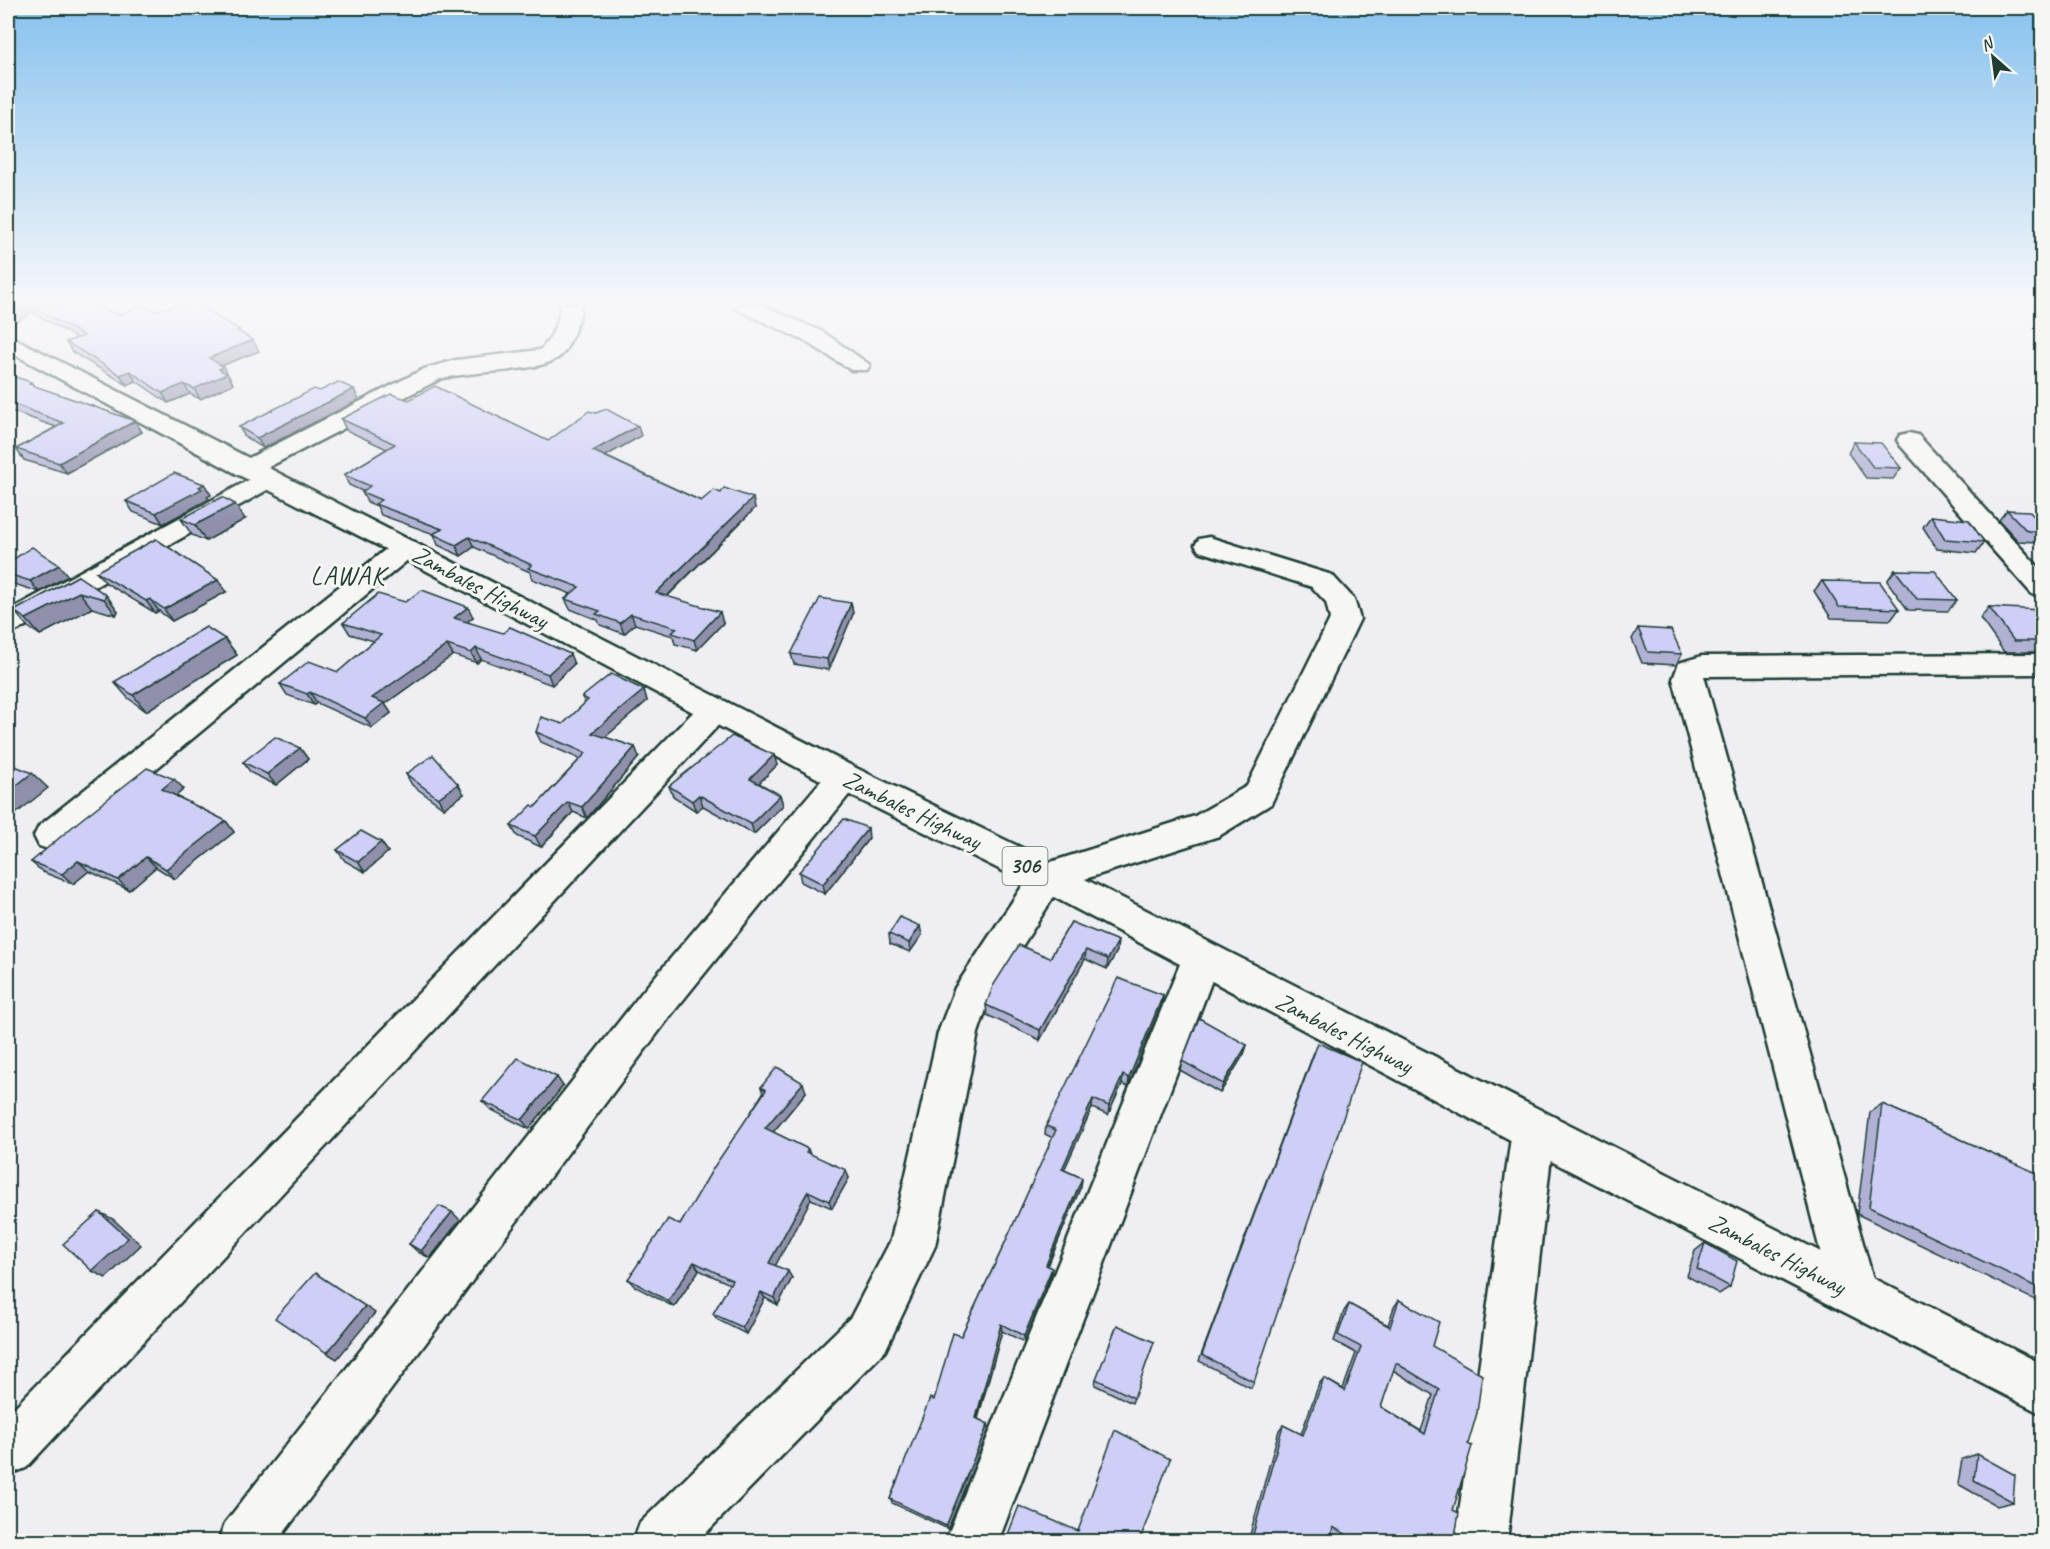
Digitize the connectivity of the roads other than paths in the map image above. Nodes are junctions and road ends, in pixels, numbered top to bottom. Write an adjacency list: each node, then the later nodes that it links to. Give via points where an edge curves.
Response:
1 (74, 377): 4 (street, Zambales Highway / 306)
2 (426, 377): 4 (street)
3 (1910, 440): 7 (street)
4 (256, 475): 6 (street, Zambales Highway / 306); 8 (street)
5 (1209, 545): 13 (street, via 1322,581 1340,599 1345,619 1259,795 1207,826)
6 (405, 548): 10 (street, Zambales Highway / 306); 12 (street)
7 (2043, 588)
8 (8, 623)
9 (2043, 664): 16 (street, via 1690,669 1688,679)
10 (714, 710): 11 (street, Zambales Highway / 306); 18 (street)
11 (844, 777): 13 (street, Zambales Highway / 306); 19 (street, via 657,1003)
12 (51, 836)
13 (1048, 877): 14 (street, Zambales Highway / 306); 20 (street, via 974,988 958,1032 912,1246 868,1334)
14 (1201, 959): 15 (street, Zambales Highway / 306); 21 (street)
15 (1533, 1130): 16 (street, Zambales Highway / 306); 22 (street)
16 (1854, 1293): 17 (street, Zambales Highway / 306)
17 (2043, 1390)
18 (8, 1450)
19 (243, 1542)
20 (659, 1542)
21 (971, 1542)
22 (1481, 1542)

